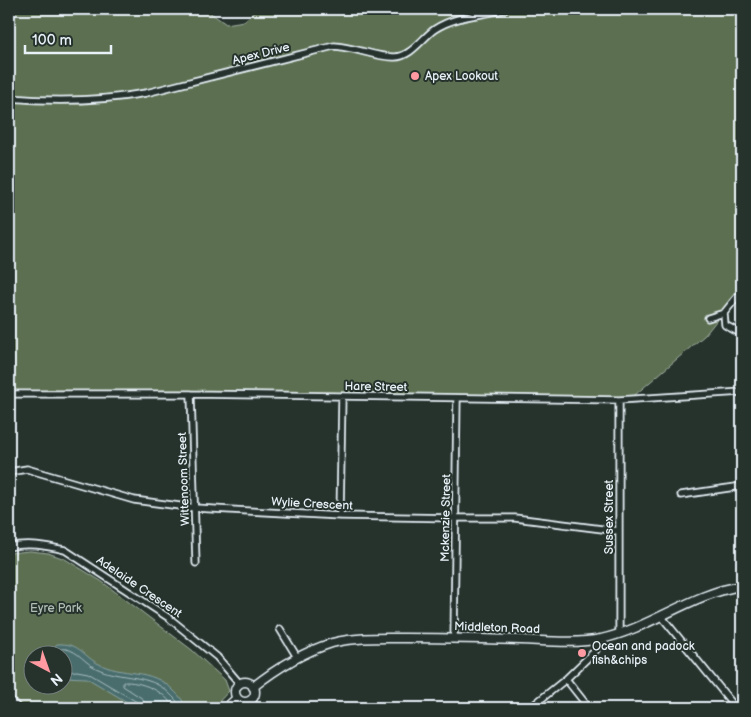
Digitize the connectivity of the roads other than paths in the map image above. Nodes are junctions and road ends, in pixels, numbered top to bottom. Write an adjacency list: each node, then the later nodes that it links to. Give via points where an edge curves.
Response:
1 (506, 9): 2 (street, Apex Drive, via 449,21 433,30 403,56 334,46 120,98 69,101)
2 (9, 98)
3 (742, 294): 4 (street)
4 (724, 313): 5 (street); 6 (street, via 725,326)
5 (708, 318)
6 (742, 334)
7 (742, 392): 12 (street, Hare Street)
8 (9, 394): 9 (street, Hare Street)
9 (191, 394): 10 (street, Hare Street); 16 (street, Wittenoom Street)
10 (342, 396): 11 (street, Hare Street); 17 (street)
11 (458, 398): 12 (street, Hare Street); 18 (street, Mckenzie Street)
12 (619, 400): 19 (street, Sussex Street)
13 (9, 472): 16 (street, Wylie Crescent, via 27,469 134,500)
14 (742, 486): 15 (street)
15 (681, 495)
16 (195, 508): 17 (street, Wylie Crescent); 21 (street, Wittenoom Street)
17 (340, 516): 18 (street, Wylie Crescent)
18 (456, 518): 19 (street, Wylie Crescent, via 515,518); 26 (street, Mckenzie Street)
19 (618, 531): 25 (street, Sussex Street)
20 (9, 547): 30 (street, Adelaide Crescent, via 28,544 65,550 169,618 217,657)
21 (196, 563)
22 (742, 586): 23 (main road, Middleton Road, via 710,594)
23 (662, 617): 25 (main road, Middleton Road); 40 (street)
24 (280, 629): 28 (street)
25 (619, 634): 27 (main road, Middleton Road)
26 (454, 638): 27 (main road, Middleton Road); 28 (main road, Middleton Road, via 360,639 333,643)
27 (600, 639): 29 (street, via 596,650)
28 (297, 657): 31 (main road, Middleton Road)
29 (566, 679): 38 (street); 39 (street)
30 (240, 684): 31 (main road, via 247,683); 32 (main road, via 235,690)
31 (253, 687): 34 (main road, via 254,694)
32 (237, 698): 34 (main road); 36 (main road)
33 (9, 699): 35 (street)
34 (250, 700): 37 (street)
35 (18, 708)
36 (226, 708)
37 (256, 708)
38 (530, 708)
39 (589, 708)
40 (736, 708)

